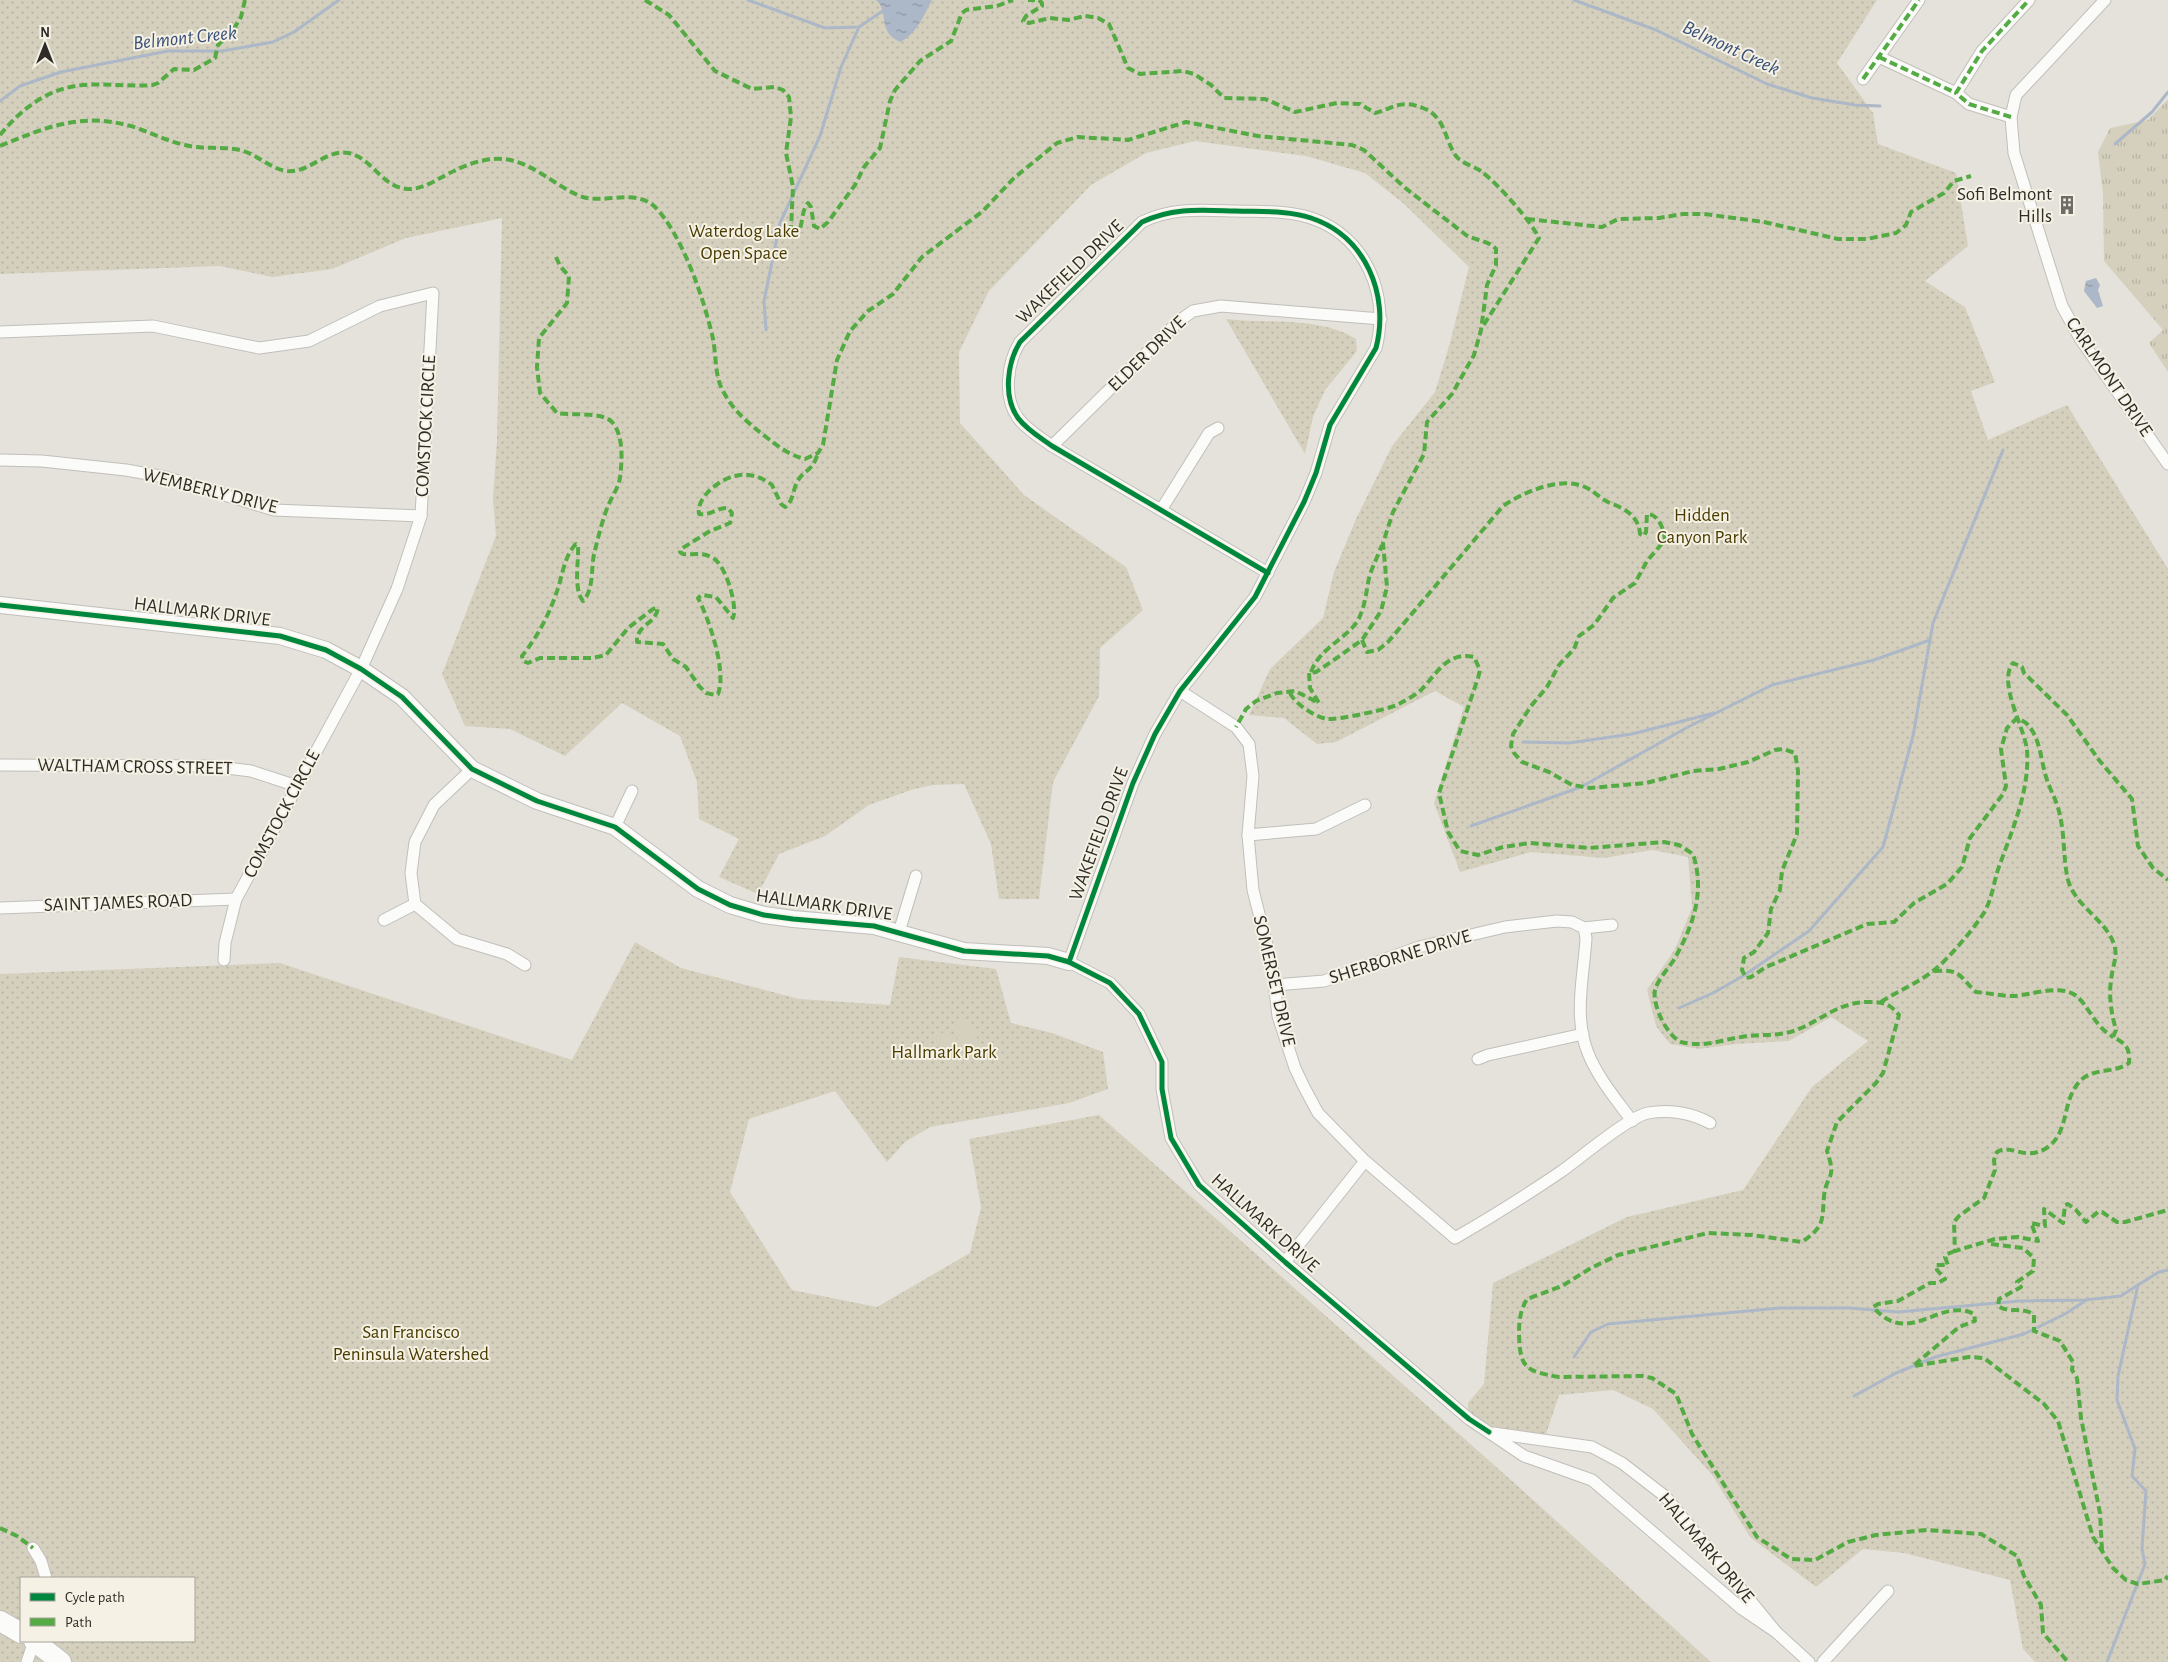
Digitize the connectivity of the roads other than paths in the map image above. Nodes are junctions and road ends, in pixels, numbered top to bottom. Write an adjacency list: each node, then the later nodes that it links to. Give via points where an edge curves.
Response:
1 (1919, 0): 4 (street)
2 (2029, 0): 6 (street, via 1982,51)
3 (2105, 0): 7 (street, CARLMONT DRIVE, via 2016,95)
4 (1879, 57): 5 (street); 6 (street)
5 (1862, 79)
6 (1956, 93): 7 (street, via 1969,104)
7 (2012, 117): 13 (street, CARLMONT DRIVE, via 2014,153 2062,306 2081,340)
8 (1381, 319): 11 (street, ELDER DRIVE, via 1221,306 1193,311); 11 (street, WAKEFIELD DRIVE, via 1378,292 1367,265 1347,238 1328,225 1289,213 1188,209 1157,215 1142,222 1027,333 1015,350 1009,373 1012,404 1018,418); 16 (street, WAKEFIELD DRIVE, via 1376,348 1330,424 1316,473)
9 (0, 332): 15 (street, COMSTOCK CIRCLE, via 153,326 259,348 309,341 380,306 433,293)
10 (1218, 428): 14 (street, via 1209,433)
11 (1052, 446): 14 (street, WAKEFIELD DRIVE)
12 (0, 460): 15 (street, WEMBERLY DRIVE, via 51,461 165,477 274,510)
13 (2168, 464)
14 (1162, 510): 16 (street, WAKEFIELD DRIVE)
15 (421, 516): 18 (street, COMSTOCK CIRCLE, via 397,589)
16 (1268, 573): 19 (street, WAKEFIELD DRIVE, via 1255,597)
17 (0, 605): 18 (street, HALLMARK DRIVE, via 280,636 326,650)
18 (361, 669): 21 (street, HALLMARK DRIVE, via 402,697); 22 (street, COMSTOCK CIRCLE)
19 (1180, 691): 26 (street, SOMERSET DRIVE, via 1236,727 1249,744 1253,776); 36 (street, WAKEFIELD DRIVE, via 1155,734 1133,783)
20 (0, 764): 22 (street, WALTHAM CROSS STREET, via 211,766 251,771)
21 (472, 769): 25 (street, HALLMARK DRIVE, via 537,801); 29 (street, via 434,805 415,842 411,873)
22 (297, 786): 28 (street, COMSTOCK CIRCLE)
23 (632, 791): 25 (street)
24 (1365, 805): 26 (street, via 1316,829)
25 (616, 827): 34 (street, HALLMARK DRIVE, via 698,889 730,905 764,915 874,926)
26 (1248, 835): 38 (street, SOMERSET DRIVE, via 1253,890)
27 (916, 876): 34 (street)
28 (236, 899): 30 (street, SAINT JAMES ROAD); 35 (street, COMSTOCK CIRCLE)
29 (416, 904): 31 (street); 37 (street, via 457,939 507,954)
30 (0, 908)
31 (384, 920)
32 (1612, 925): 33 (street, SHERBORNE DRIVE)
33 (1584, 928): 38 (street, SHERBORNE DRIVE, via 1572,922 1557,921 1505,927 1419,947 1324,981); 39 (street, via 1580,1009)
34 (898, 932): 36 (street, HALLMARK DRIVE, via 964,951 1048,956)
35 (224, 960)
36 (1069, 962): 44 (street, HALLMARK DRIVE, via 1110,983 1139,1014 1162,1062 1162,1089 1171,1138 1198,1185)
37 (525, 965)
38 (1275, 985): 43 (street, SOMERSET DRIVE, via 1278,1016 1304,1086 1318,1112)
39 (1583, 1034): 40 (street); 41 (street, via 1599,1076)
40 (1478, 1059)
41 (1632, 1121): 42 (street, via 1646,1113 1665,1111 1695,1115); 43 (street, SOMERSET DRIVE, via 1558,1174 1455,1238)
42 (1710, 1123)
43 (1365, 1160): 44 (street)
44 (1285, 1262): 45 (street, HALLMARK DRIVE, via 1469,1420)
45 (1489, 1432): 51 (street, HALLMARK DRIVE, via 1524,1456 1592,1480 1742,1609); 51 (street, HALLMARK DRIVE, via 1592,1447 1622,1463 1666,1497)
46 (33, 1548): 47 (street)
47 (46, 1577)
48 (1888, 1591): 57 (street)
49 (0, 1621): 50 (highway)
50 (20, 1632)
51 (1776, 1632): 56 (street, HALLMARK DRIVE)
52 (34, 1642): 54 (street)
53 (35, 1642): 55 (highway)
54 (27, 1662)
55 (61, 1662)
56 (1808, 1662)
57 (1823, 1662)

